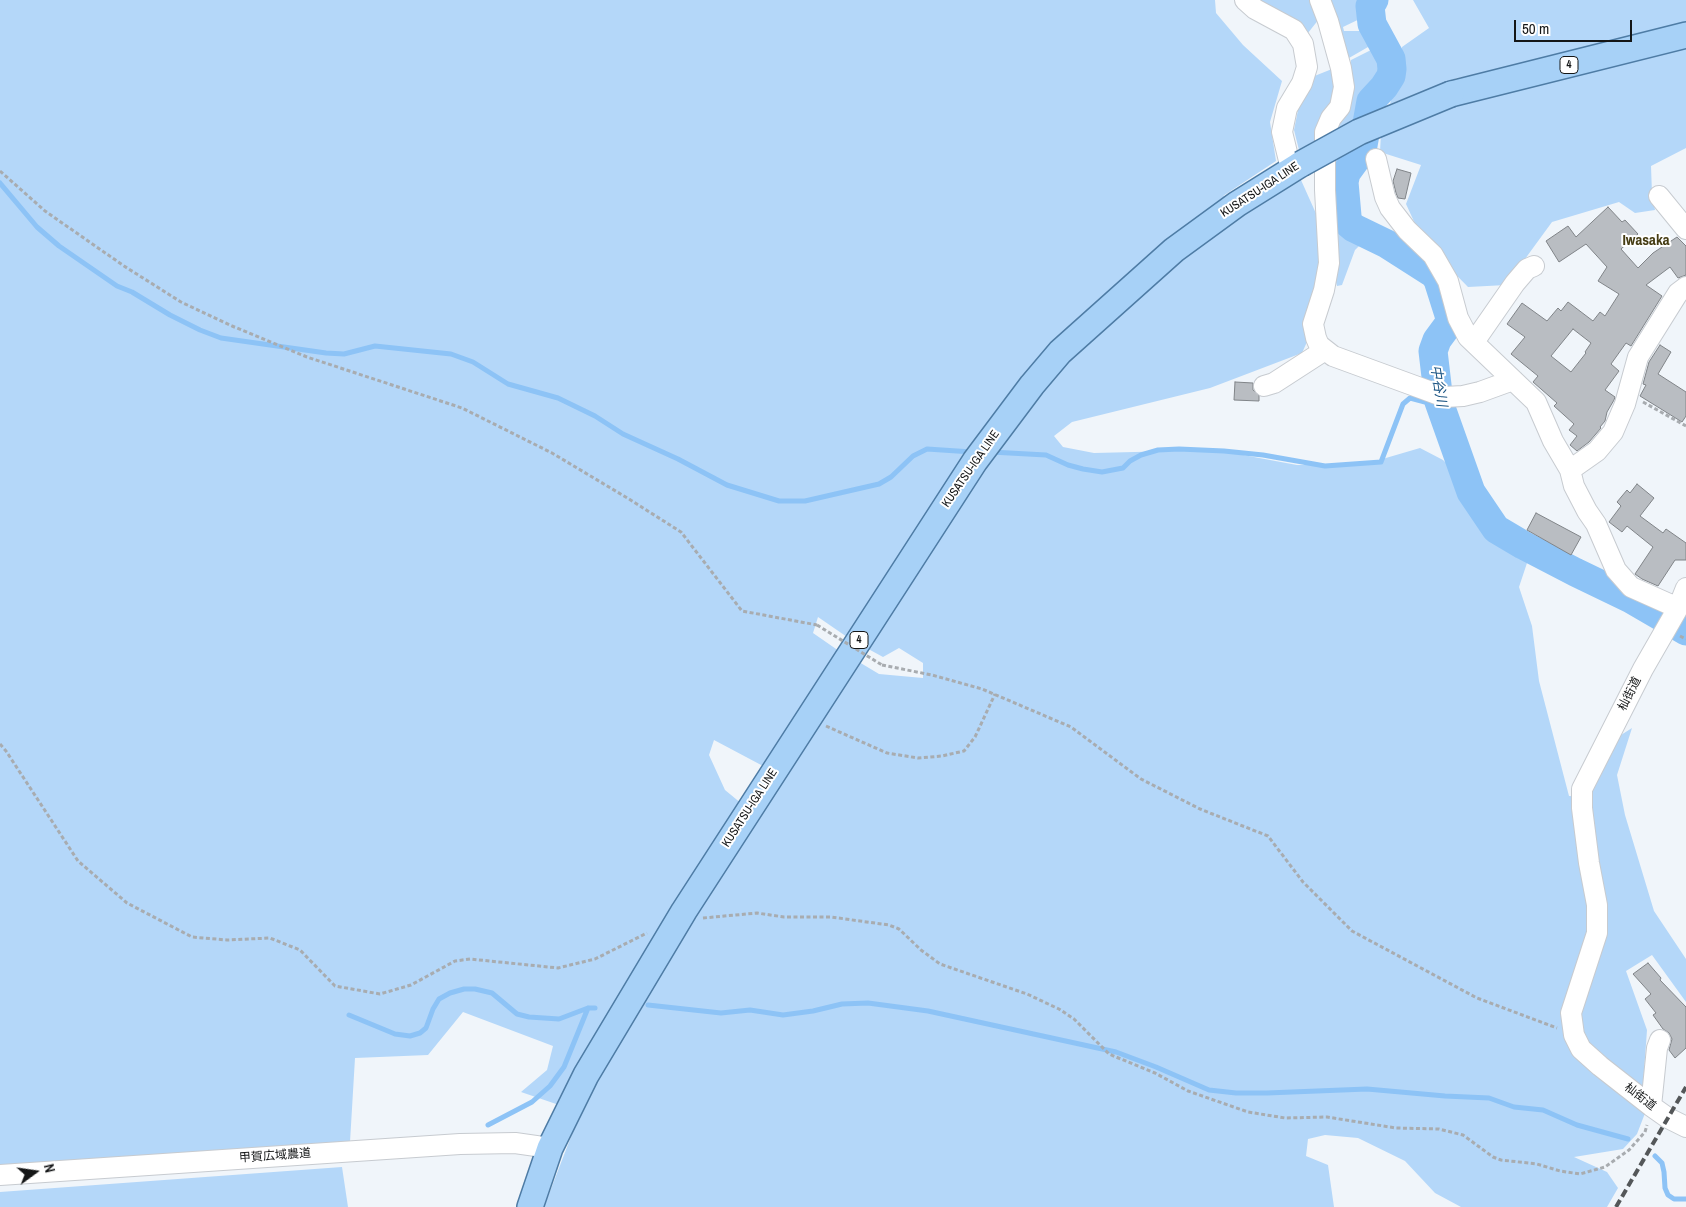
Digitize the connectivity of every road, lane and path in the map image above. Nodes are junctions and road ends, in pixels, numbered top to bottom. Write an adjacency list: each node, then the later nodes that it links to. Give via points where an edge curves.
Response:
1 (1245, 0): 5 (street, via 1255,10 1294,30 1303,44 1307,67 1302,83 1287,108 1282,132)
2 (1320, 0): 12 (street, via 1344,87 1340,107 1325,132 1329,263 1313,324 1319,345)
3 (1686, 35): 5 (main road, KUSATSU-IGA LINE / 4, bridge, via 1451,94 1359,132)
4 (1376, 159): 11 (street, via 1390,208 1433,256 1448,281 1458,318)
5 (1296, 167): 21 (main road, KUSATSU-IGA LINE / 4, via 1237,204 1174,250 1060,352 975,461)
6 (0, 171): 20 (path, bridge, via 45,211 180,302 307,357 462,408 552,453 630,499 681,532 742,610 817,625 882,665)
7 (1659, 196): 8 (street)
8 (1686, 229)
9 (1534, 266): 11 (street, via 1514,283)
10 (1686, 287): 15 (street, via 1678,293 1638,357)
11 (1474, 342): 13 (street)
12 (1325, 350): 13 (street, via 1333,356 1437,394 1463,396); 14 (street)
13 (1513, 380): 17 (street, via 1536,402)
14 (1264, 386)
15 (1628, 393): 16 (path); 17 (street, via 1613,432 1597,452)
16 (1686, 426)
17 (1570, 470): 19 (street, via 1574,486 1596,524 1616,570 1631,588)
18 (1686, 588): 19 (street, 杣街道)
19 (1674, 614): 25 (street, 杣街道, via 1582,789 1597,933 1571,1013)
20 (995, 694): 21 (path, via 970,744 964,750 942,756 918,758 887,753); 25 (path, via 1071,727 1141,779 1200,810 1268,836 1303,882 1352,932 1477,998)
21 (808, 718): 23 (main road, KUSATSU-IGA LINE / 4)
22 (0, 744): 24 (path, via 78,861 127,903 192,937 227,940 270,938 300,950 335,986 380,994 411,985 455,961 470,958 558,968 595,959 648,933)
23 (684, 911): 24 (main road, KUSATSU-IGA LINE / 4); 27 (path, via 700,918 757,912 784,917 831,916 889,925 899,929 940,964 1060,1009 1109,1054 1188,1091 1248,1112 1285,1118 1337,1118 1396,1128 1439,1129 1463,1135 1501,1160 1538,1164 1580,1174 1605,1167 1629,1150 1646,1132)
24 (672, 933): 29 (main road, KUSATSU-IGA LINE / 4, via 586,1074)
25 (1574, 1034): 27 (street, 杣街道, via 1581,1049)
26 (1660, 1040): 27 (street)
27 (1651, 1106): 28 (street, 杣街道)
28 (1686, 1127)
29 (550, 1148): 30 (street, 甲賀広域農道, via 515,1143 460,1144); 31 (main road, KUSATSU-IGA LINE / 4)
30 (0, 1175)
31 (530, 1207)

